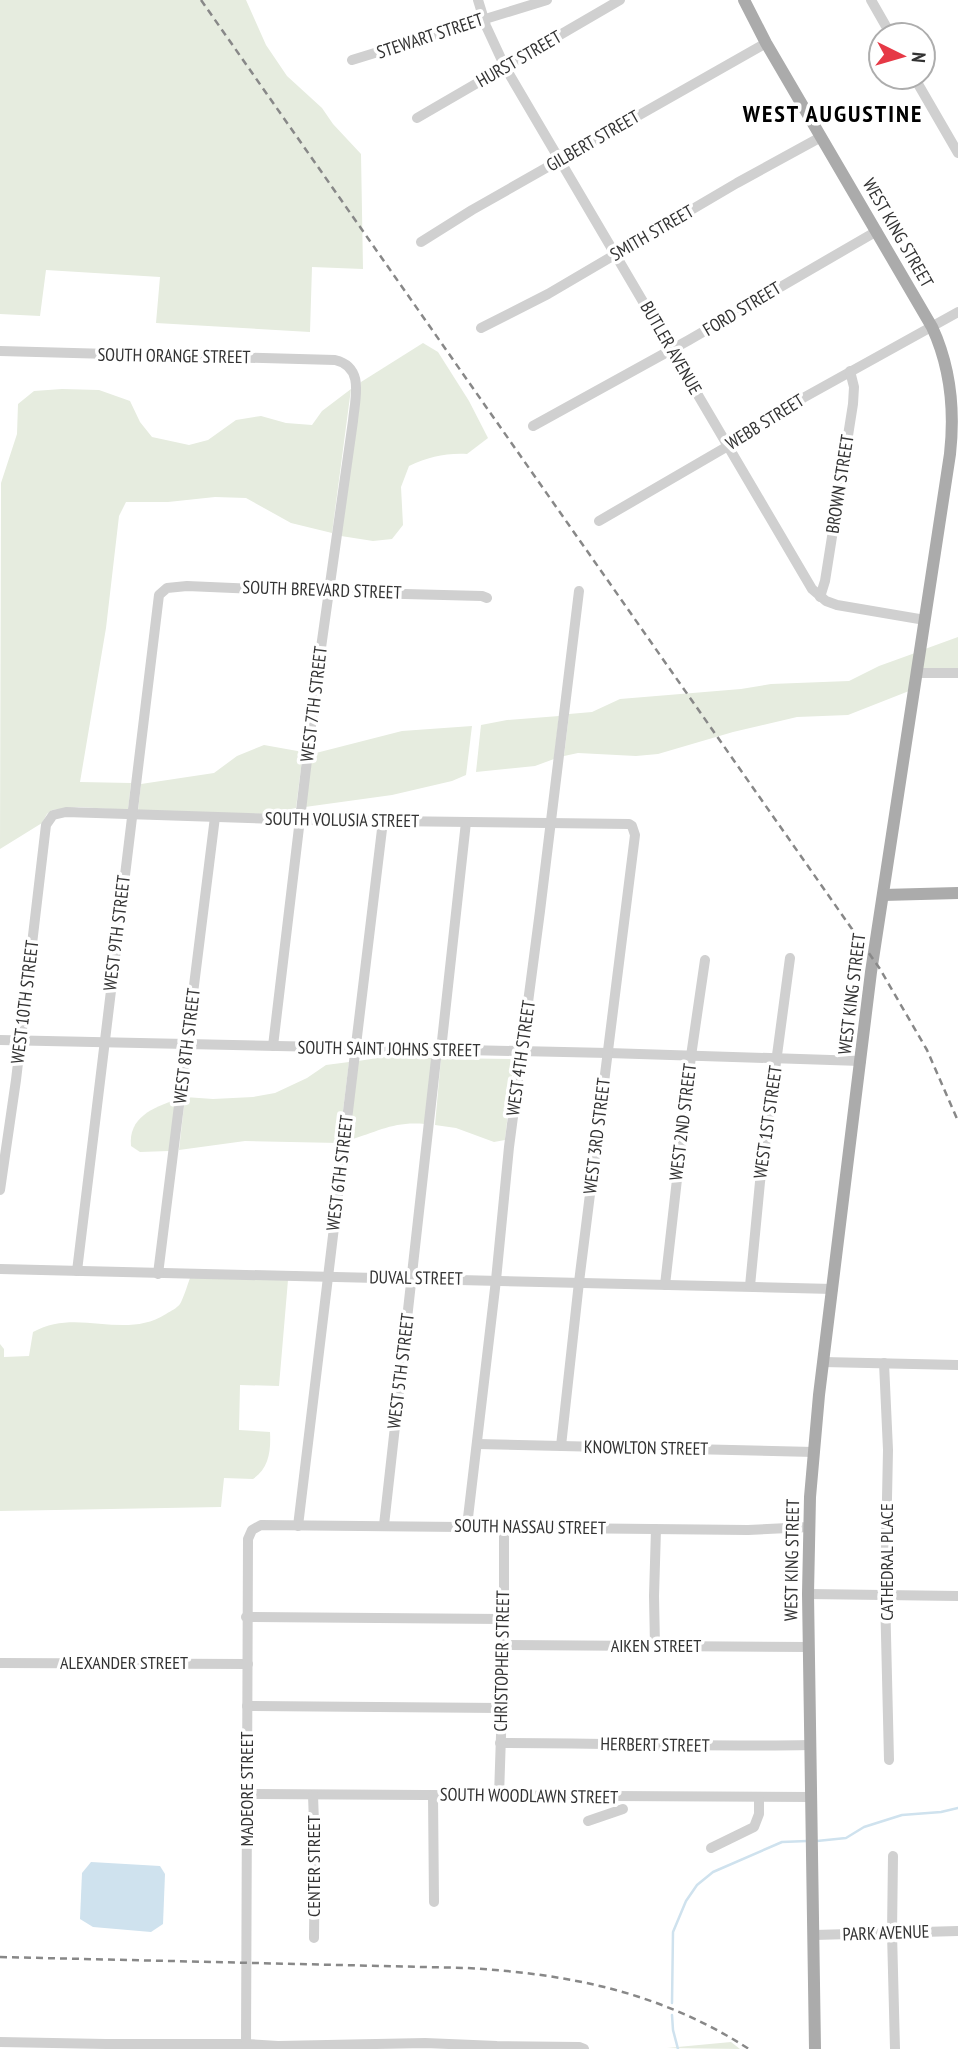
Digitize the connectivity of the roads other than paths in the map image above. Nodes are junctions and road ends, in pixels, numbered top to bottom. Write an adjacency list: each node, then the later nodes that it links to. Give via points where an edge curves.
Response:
1 (478, 0): 6 (street, BUTLER AVENUE)
2 (547, 0): 6 (street, STEWART STREET)
3 (620, 0): 10 (street, HURST STREET)
4 (744, 0): 8 (main road, WEST KING STREET)
5 (871, 0): 7 (street)
6 (484, 19): 9 (street, STEWART STREET); 10 (street, BUTLER AVENUE)
7 (883, 21)
8 (766, 43): 13 (main road, WEST KING STREET); 15 (street, GILBERT STREET)
9 (352, 60)
10 (506, 67): 12 (street, HURST STREET); 15 (street, BUTLER AVENUE)
11 (922, 91): 14 (street)
12 (417, 118)
13 (821, 136): 16 (main road, WEST KING STREET); 18 (street, SMITH STREET)
14 (958, 153)
15 (561, 160): 17 (street, GILBERT STREET); 18 (street, BUTLER AVENUE)
16 (877, 231): 20 (main road, WEST KING STREET); 22 (street, FORD STREET)
17 (421, 242)
18 (615, 254): 21 (street, SMITH STREET); 22 (street, BUTLER AVENUE)
19 (958, 312): 20 (street, WEBB STREET)
20 (932, 327): 25 (street, WEBB STREET); 27 (main road, WEST KING STREET, via 951,385)
21 (481, 328)
22 (671, 350): 26 (street, FORD STREET); 28 (street, BUTLER AVENUE)
23 (0, 351): 24 (street, SOUTH ORANGE STREET, via 335,360)
24 (347, 365): 31 (street, WEST 7TH STREET, via 356,380 353,421)
25 (850, 370): 28 (street, WEBB STREET); 33 (street, BROWN STREET, via 853,404)
26 (533, 426)
27 (955, 445): 35 (main road, WEST KING STREET)
28 (728, 446): 29 (street, WEBB STREET); 33 (street, BUTLER AVENUE)
29 (599, 521)
30 (579, 591): 44 (street, WEST 4TH STREET)
31 (328, 592): 32 (street, SOUTH BREVARD STREET, via 187,586 167,588); 34 (street, SOUTH BREVARD STREET); 41 (street, WEST 7TH STREET)
32 (159, 595): 38 (street, WEST 9TH STREET)
33 (820, 597): 35 (street, via 837,605)
34 (487, 598)
35 (925, 620): 36 (main road, WEST KING STREET)
36 (917, 673): 37 (street); 47 (main road, WEST KING STREET)
37 (958, 673)
38 (133, 814): 39 (street, SOUTH VOLUSIA STREET); 40 (street, SOUTH VOLUSIA STREET); 52 (street, WEST 9TH STREET)
39 (53, 815): 51 (street, WEST 10TH STREET, via 46,825)
40 (215, 817): 41 (street, SOUTH VOLUSIA STREET); 53 (street, WEST 8TH STREET)
41 (299, 819): 42 (street, SOUTH VOLUSIA STREET); 54 (street, WEST 7TH STREET)
42 (383, 821): 43 (street, SOUTH VOLUSIA STREET); 55 (street, WEST 6TH STREET)
43 (466, 822): 44 (street, SOUTH VOLUSIA STREET); 56 (street, WEST 5TH STREET)
44 (551, 823): 45 (street, SOUTH VOLUSIA STREET, via 625,822); 57 (street, WEST 4TH STREET)
45 (632, 826): 58 (street, WEST 3RD STREET, via 635,835)
46 (958, 893): 47 (main road)
47 (883, 895): 61 (main road, WEST KING STREET)
48 (790, 958): 60 (street, WEST 1ST STREET)
49 (705, 960): 59 (street, WEST 2ND STREET)
50 (0, 1040): 51 (street, SOUTH SAINT JOHNS STREET)
51 (20, 1040): 52 (street, SOUTH SAINT JOHNS STREET); 62 (street, WEST 10TH STREET)
52 (104, 1043): 53 (street, SOUTH SAINT JOHNS STREET); 64 (street, WEST 9TH STREET)
53 (187, 1045): 54 (street, SOUTH SAINT JOHNS STREET); 65 (street, WEST 8TH STREET)
54 (273, 1046): 55 (street, SOUTH SAINT JOHNS STREET)
55 (355, 1049): 56 (street, SOUTH SAINT JOHNS STREET); 66 (street, WEST 6TH STREET)
56 (439, 1050): 57 (street, SOUTH SAINT JOHNS STREET); 67 (street, WEST 5TH STREET)
57 (522, 1051): 58 (street, SOUTH SAINT JOHNS STREET); 68 (street, WEST 4TH STREET)
58 (608, 1053): 59 (street, SOUTH SAINT JOHNS STREET); 69 (street, WEST 3RD STREET)
59 (691, 1056): 60 (street, SOUTH SAINT JOHNS STREET); 70 (street, WEST 2ND STREET)
60 (777, 1059): 61 (street, SOUTH SAINT JOHNS STREET); 71 (street, WEST 1ST STREET)
61 (861, 1061): 72 (main road, WEST KING STREET)
62 (0, 1190)
63 (0, 1269): 64 (street, DUVAL STREET)
64 (77, 1271): 65 (street, DUVAL STREET)
65 (158, 1274): 66 (street, DUVAL STREET)
66 (328, 1276): 67 (street, DUVAL STREET); 79 (street, WEST 6TH STREET)
67 (412, 1278): 68 (street, DUVAL STREET); 80 (street, WEST 5TH STREET)
68 (496, 1280): 69 (street, DUVAL STREET); 76 (street, WEST 4TH STREET)
69 (579, 1283): 70 (street, DUVAL STREET); 77 (street, WEST 3RD STREET)
70 (665, 1285): 71 (street, DUVAL STREET)
71 (750, 1286): 72 (street, DUVAL STREET)
72 (833, 1289): 73 (main road, WEST KING STREET)
73 (823, 1362): 74 (street); 78 (main road, WEST KING STREET)
74 (884, 1363): 75 (street); 87 (street, CATHEDRAL PLACE)
75 (958, 1365)
76 (477, 1444): 77 (street, KNOWLTON STREET); 81 (street, WEST 4TH STREET)
77 (561, 1446): 78 (street, KNOWLTON STREET)
78 (814, 1452): 83 (main road, WEST KING STREET)
79 (299, 1525): 80 (street, SOUTH NASSAU STREET); 85 (street, SOUTH NASSAU STREET, via 261,1525)
80 (384, 1525): 81 (street, SOUTH NASSAU STREET)
81 (467, 1526): 82 (street, SOUTH NASSAU STREET)
82 (504, 1527): 84 (street, SOUTH NASSAU STREET); 90 (street, CHRISTOPHER STREET)
83 (809, 1527): 84 (street, SOUTH NASSAU STREET); 86 (main road, WEST KING STREET)
84 (656, 1529): 92 (street)
85 (253, 1530): 89 (street, MADEORE STREET, via 248,1539)
86 (808, 1594): 87 (street); 93 (main road, WEST KING STREET)
87 (886, 1594): 88 (street); 100 (street, CATHEDRAL PLACE)
88 (958, 1597)
89 (246, 1617): 90 (street); 95 (street, MADEORE STREET)
90 (502, 1619): 91 (street, CHRISTOPHER STREET)
91 (504, 1645): 92 (street, AIKEN STREET); 97 (street, CHRISTOPHER STREET)
92 (655, 1646): 93 (street, AIKEN STREET)
93 (809, 1647): 99 (main road, WEST KING STREET)
94 (0, 1663): 95 (street, ALEXANDER STREET)
95 (248, 1664): 96 (street, MADEORE STREET)
96 (247, 1706): 97 (street); 101 (street, MADEORE STREET)
97 (501, 1708): 98 (street, CHRISTOPHER STREET)
98 (500, 1743): 99 (street, HERBERT STREET); 104 (street, CHRISTOPHER STREET)
99 (810, 1745): 105 (main road, WEST KING STREET)
100 (889, 1760)
101 (246, 1794): 102 (street, SOUTH WOODLAWN STREET); 117 (street, MADEORE STREET)
102 (313, 1795): 103 (street, SOUTH WOODLAWN STREET); 115 (street, CENTER STREET)
103 (433, 1795): 104 (street, SOUTH WOODLAWN STREET); 111 (street)
104 (499, 1796): 106 (street, SOUTH WOODLAWN STREET)
105 (811, 1797): 106 (street, SOUTH WOODLAWN STREET); 114 (main road, WEST KING STREET)
106 (760, 1798): 109 (street, via 754,1827)
107 (623, 1809): 108 (street)
108 (588, 1821)
109 (711, 1848)
110 (893, 1856): 113 (street)
111 (434, 1902)
112 (958, 1931): 113 (street, PARK AVENUE)
113 (892, 1933): 114 (street, PARK AVENUE); 121 (street)
114 (814, 1936): 120 (main road, WEST KING STREET)
115 (314, 1938)
116 (0, 2042): 117 (street)
117 (246, 2046): 118 (street, via 425,2043)
118 (497, 2048): 119 (street)
119 (583, 2049)
120 (815, 2049)
121 (895, 2049)

